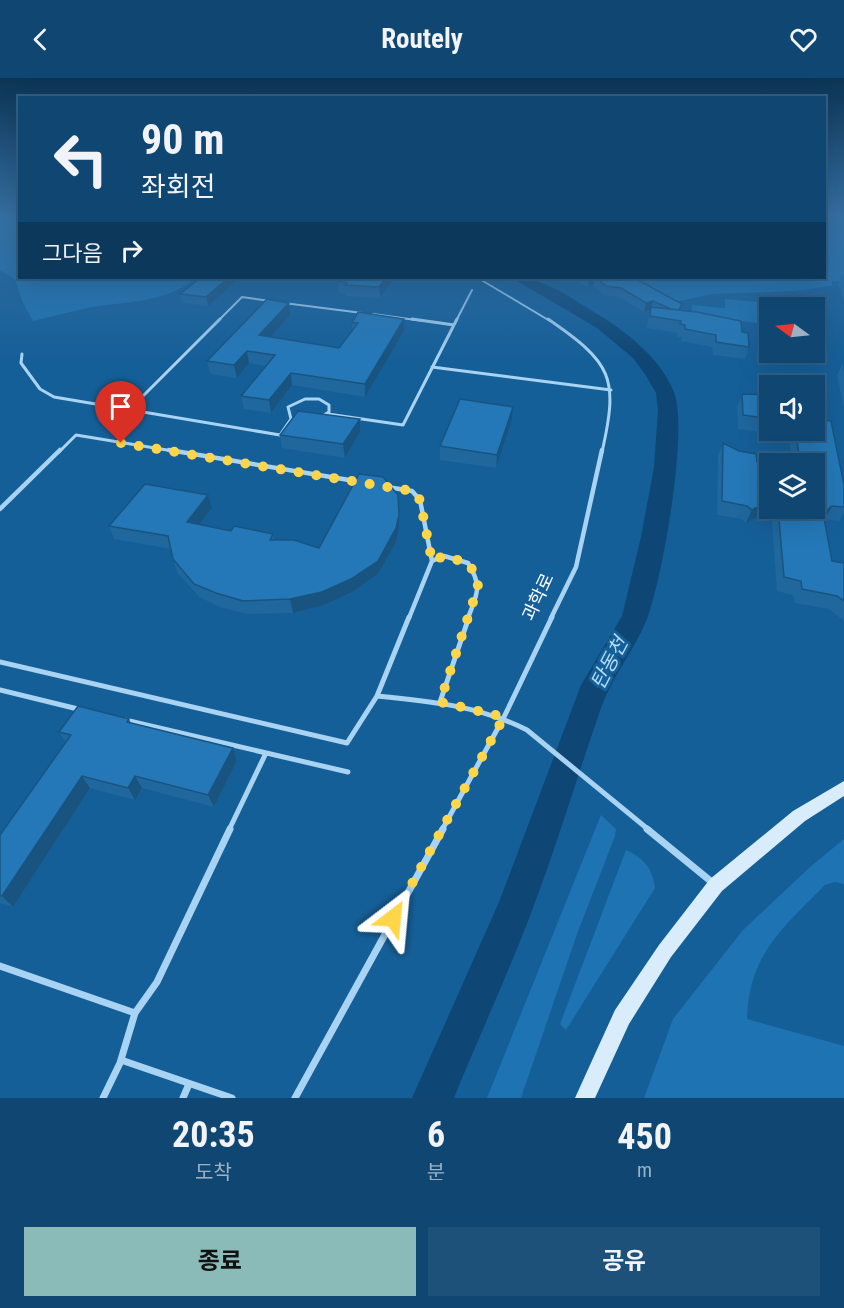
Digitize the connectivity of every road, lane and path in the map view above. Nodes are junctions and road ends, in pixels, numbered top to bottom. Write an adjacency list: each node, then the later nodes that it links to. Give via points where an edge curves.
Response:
1 (480, 279): 6 (lane, 과학로, via 542,317 590,353 602,367)
2 (472, 290): 3 (lane)
3 (454, 325): 5 (lane); 7 (lane, via 242,297)
4 (22, 354): 7 (lane, via 21,363 40,389 54,397)
5 (432, 367): 6 (lane); 8 (lane, via 403,425)
6 (611, 390): 19 (lane, 과학로, via 611,411 576,567)
7 (130, 409): 9 (lane, via 280,435)
8 (328, 414): 9 (lane, via 309,422); 9 (lane, via 330,408 325,401 305,399 288,407)
9 (291, 419)
10 (365, 483): 12 (lane, via 76,435)
11 (377, 485): 13 (lane, via 412,491 420,500)
12 (0, 509)
13 (432, 561): 16 (lane); 17 (lane, via 444,556 468,563 478,587)
14 (0, 662): 16 (lane, via 347,743)
15 (0, 690): 18 (lane)
16 (376, 696): 17 (lane)
17 (440, 702): 19 (lane)
18 (93, 712)
19 (504, 717): 24 (lane, via 528,730); 32 (lane, 과학로)
20 (116, 718): 21 (lane)
21 (266, 753): 22 (lane); 26 (lane, via 157,982)
22 (348, 772)
23 (844, 788): 24 (main road, via 799,816)
24 (716, 885): 33 (main road, via 665,951 622,1017)
25 (0, 966): 26 (lane)
26 (135, 1013): 27 (lane)
27 (121, 1060): 28 (lane); 29 (lane)
28 (189, 1084): 30 (lane); 31 (lane)
29 (103, 1098)
30 (183, 1098)
31 (232, 1098)
32 (295, 1098)
33 (585, 1098)

